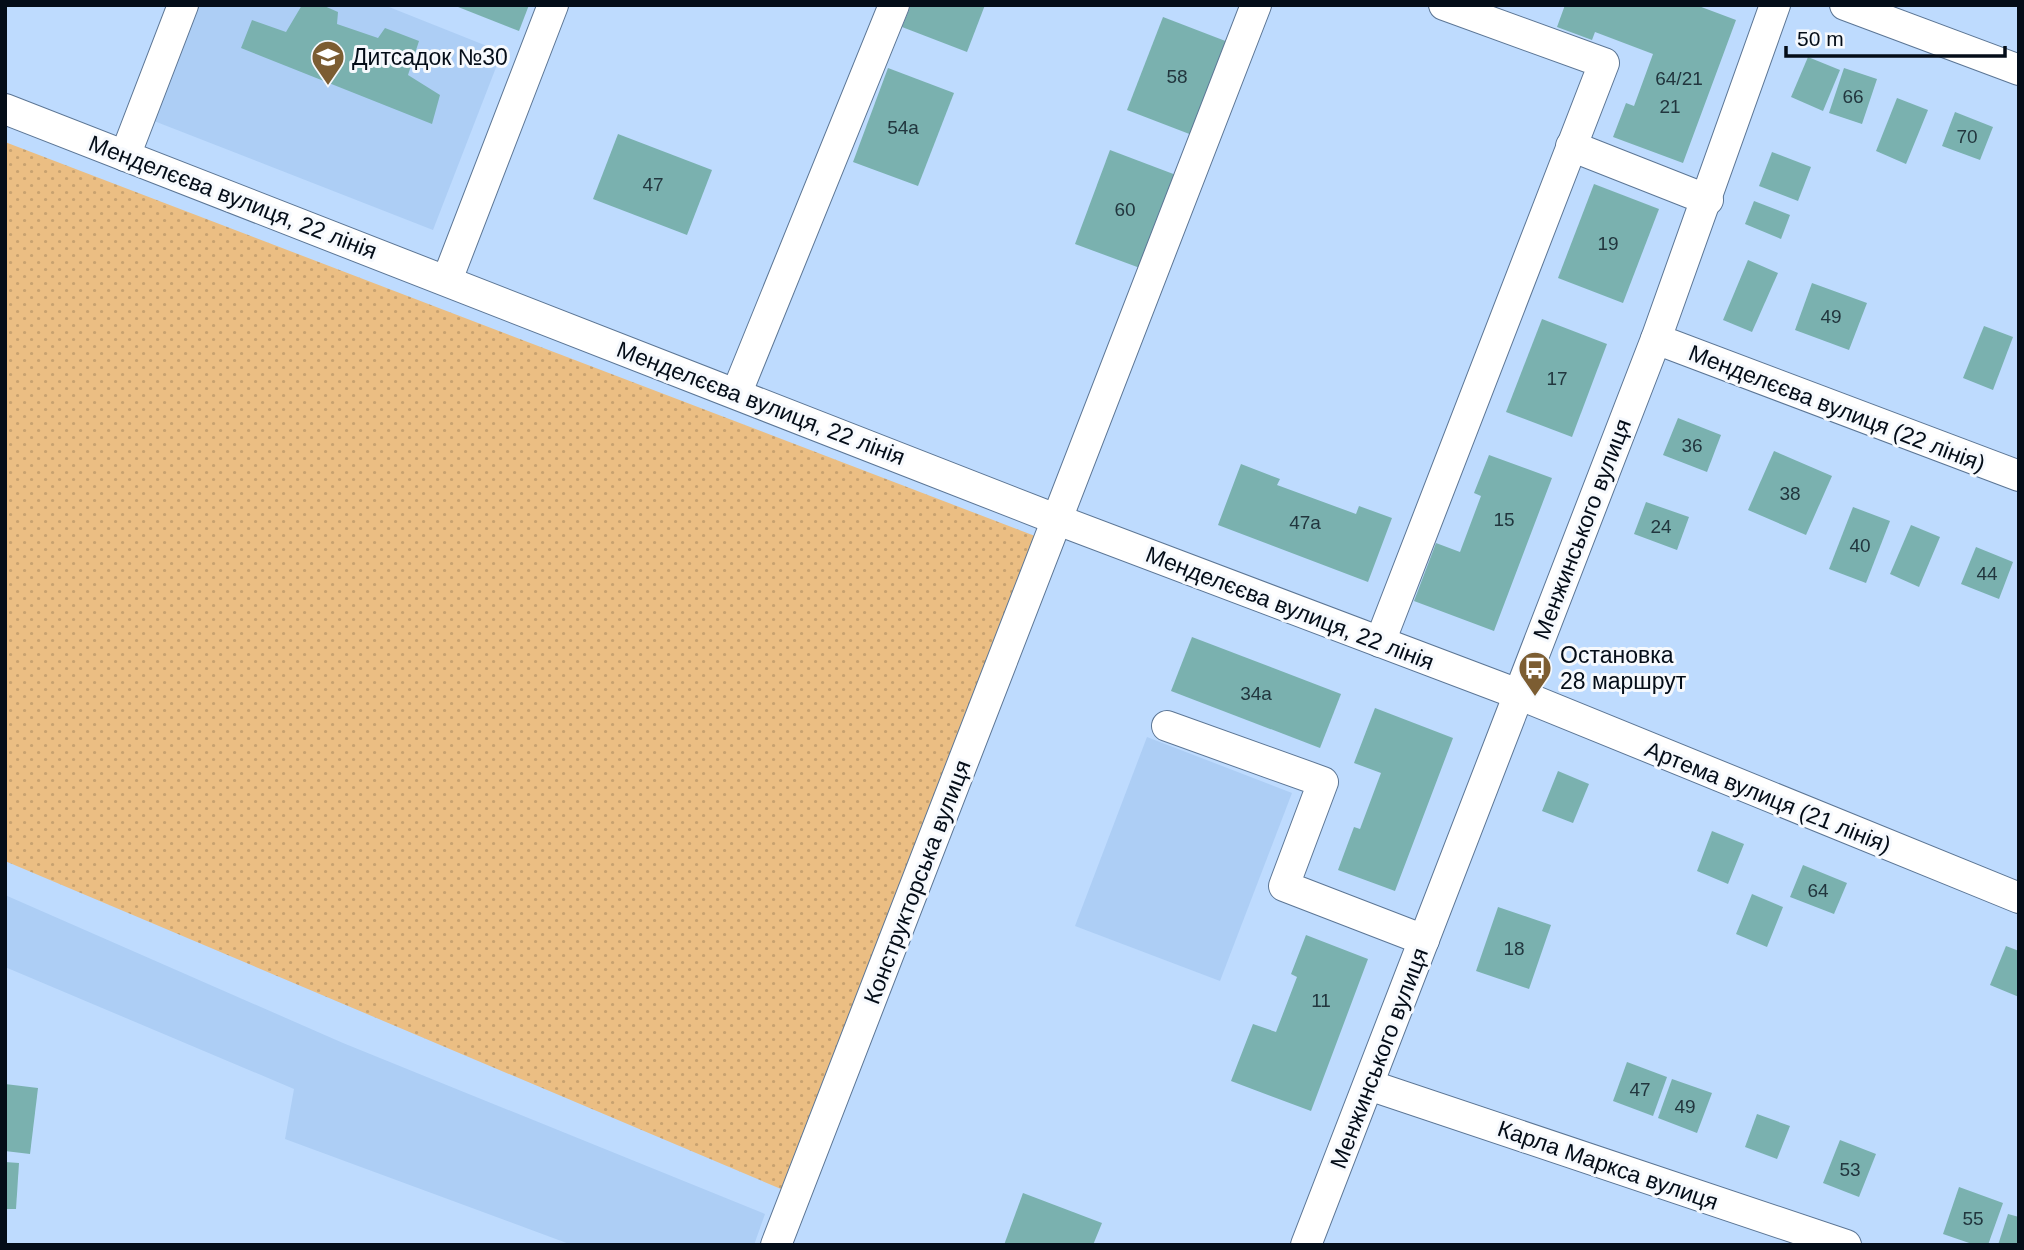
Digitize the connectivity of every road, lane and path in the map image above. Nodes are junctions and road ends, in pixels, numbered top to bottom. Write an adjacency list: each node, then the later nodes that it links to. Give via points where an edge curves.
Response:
1 (183, 5): 11 (street)
2 (553, 5): 13 (street)
3 (894, 5): 15 (street)
4 (1256, 5): 17 (street, Конструкторська вулиця)
5 (1444, 5): 10 (street, via 1604,63)
6 (1775, 5): 12 (street, Менжинського вулиця)
7 (1844, 5): 8 (street)
8 (2019, 70)
9 (5, 109): 11 (street, Менделєєва вулиця, 22 лінія)
10 (1571, 146): 12 (street); 18 (street)
11 (125, 156): 13 (street, Менделєєва вулиця, 22 лінія)
12 (1708, 200): 14 (street, Менжинського вулиця)
13 (447, 280): 15 (street, Менделєєва вулиця, 22 лінія)
14 (1656, 340): 16 (street, Менделєєва вулиця (22 лiнiя)); 19 (street, Менжинського вулиця)
15 (737, 392): 17 (street, Менделєєва вулиця, 22 лінія)
16 (2019, 476)
17 (1058, 520): 18 (street, Менделєєва вулиця, 22 лінія); 24 (street, Конструкторська вулиця)
18 (1380, 642): 19 (street, Менделєєва вулиця, 22 лінія)
19 (1518, 694): 21 (street, Артема вулиця (21 лiнiя)); 22 (street, Менжинського вулиця)
20 (1167, 726): 22 (street, via 1324,782 1284,886)
21 (2019, 898)
22 (1424, 940): 23 (street, Менжинського вулиця)
23 (1369, 1085): 25 (street, Менжинського вулиця); 26 (street, Карла Маркса вулиця)
24 (776, 1245)
25 (1306, 1245)
26 (1846, 1245)

